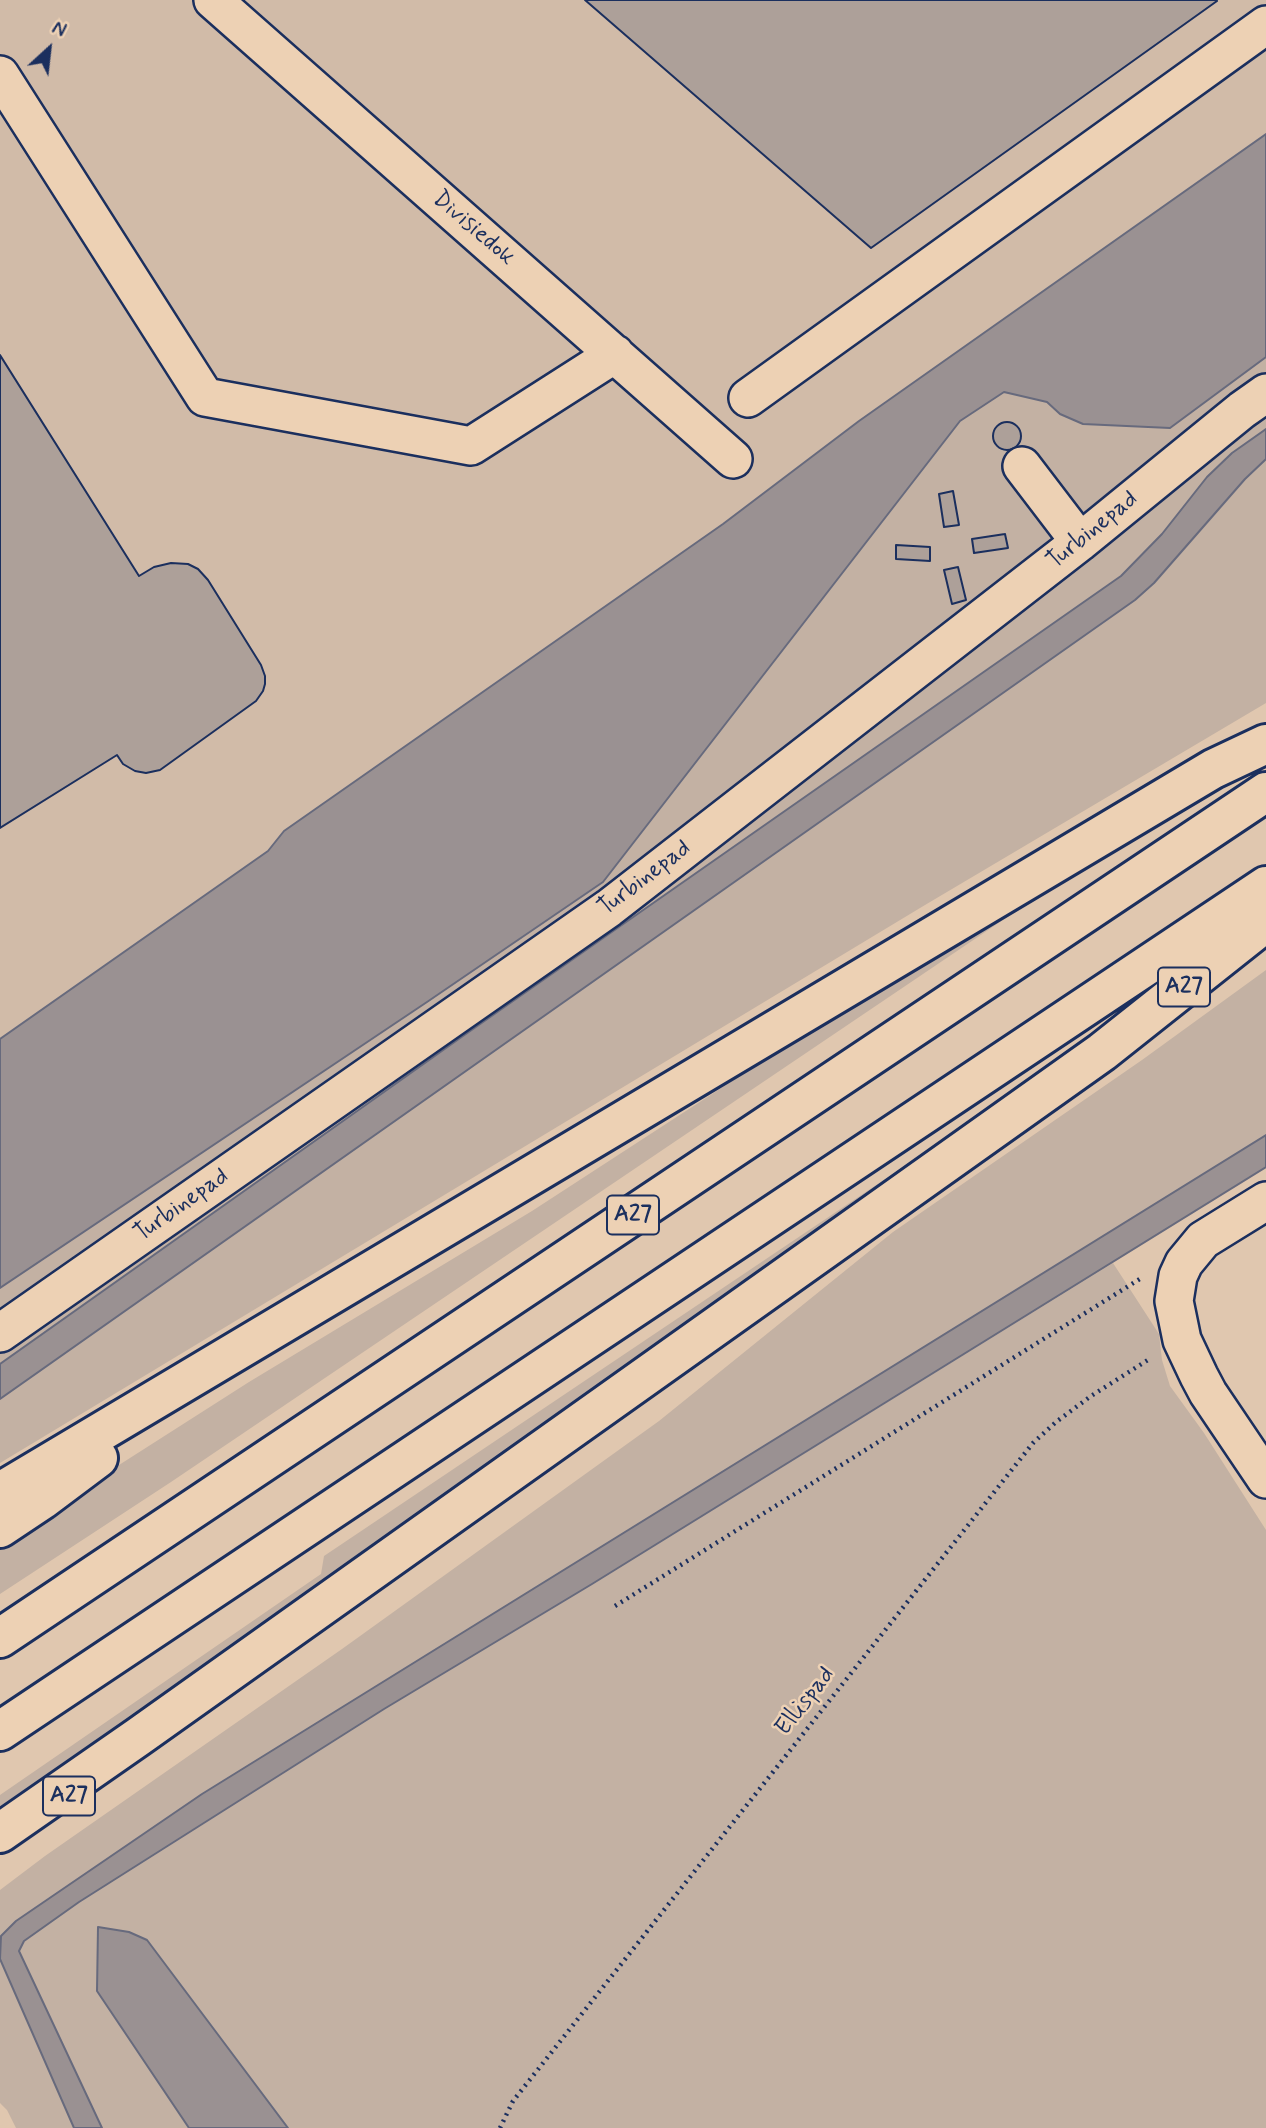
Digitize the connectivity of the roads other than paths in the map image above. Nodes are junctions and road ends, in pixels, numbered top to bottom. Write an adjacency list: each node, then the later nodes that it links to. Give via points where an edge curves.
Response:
1 (213, 0): 4 (street, Divisiedok)
2 (1266, 25): 6 (street)
3 (0, 75): 4 (street, via 205,397 471,446)
4 (615, 354): 7 (street, Divisiedok)
5 (1266, 393): 9 (street, Turbinepad)
6 (748, 398)
7 (733, 459)
8 (1022, 466): 9 (street)
9 (1080, 542): 15 (street, Turbinepad, via 609,908)
10 (1266, 744): 16 (highway, via 1213,769)
11 (1266, 792): 20 (highway, A27)
12 (1266, 886): 21 (highway, A27)
13 (1266, 922): 22 (highway, A27, via 1102,1052)
14 (1266, 1201): 17 (street, via 1203,1240 1184,1262 1174,1301 1182,1340 1208,1393)
15 (0, 1333)
16 (257, 1340): 18 (highway); 19 (highway)
17 (1266, 1479)
18 (0, 1492)
19 (0, 1528)
20 (0, 1638)
21 (0, 1731)
22 (138, 1737): 23 (highway, A27); 24 (highway, A27)
23 (0, 1833)
24 (0, 1855)

